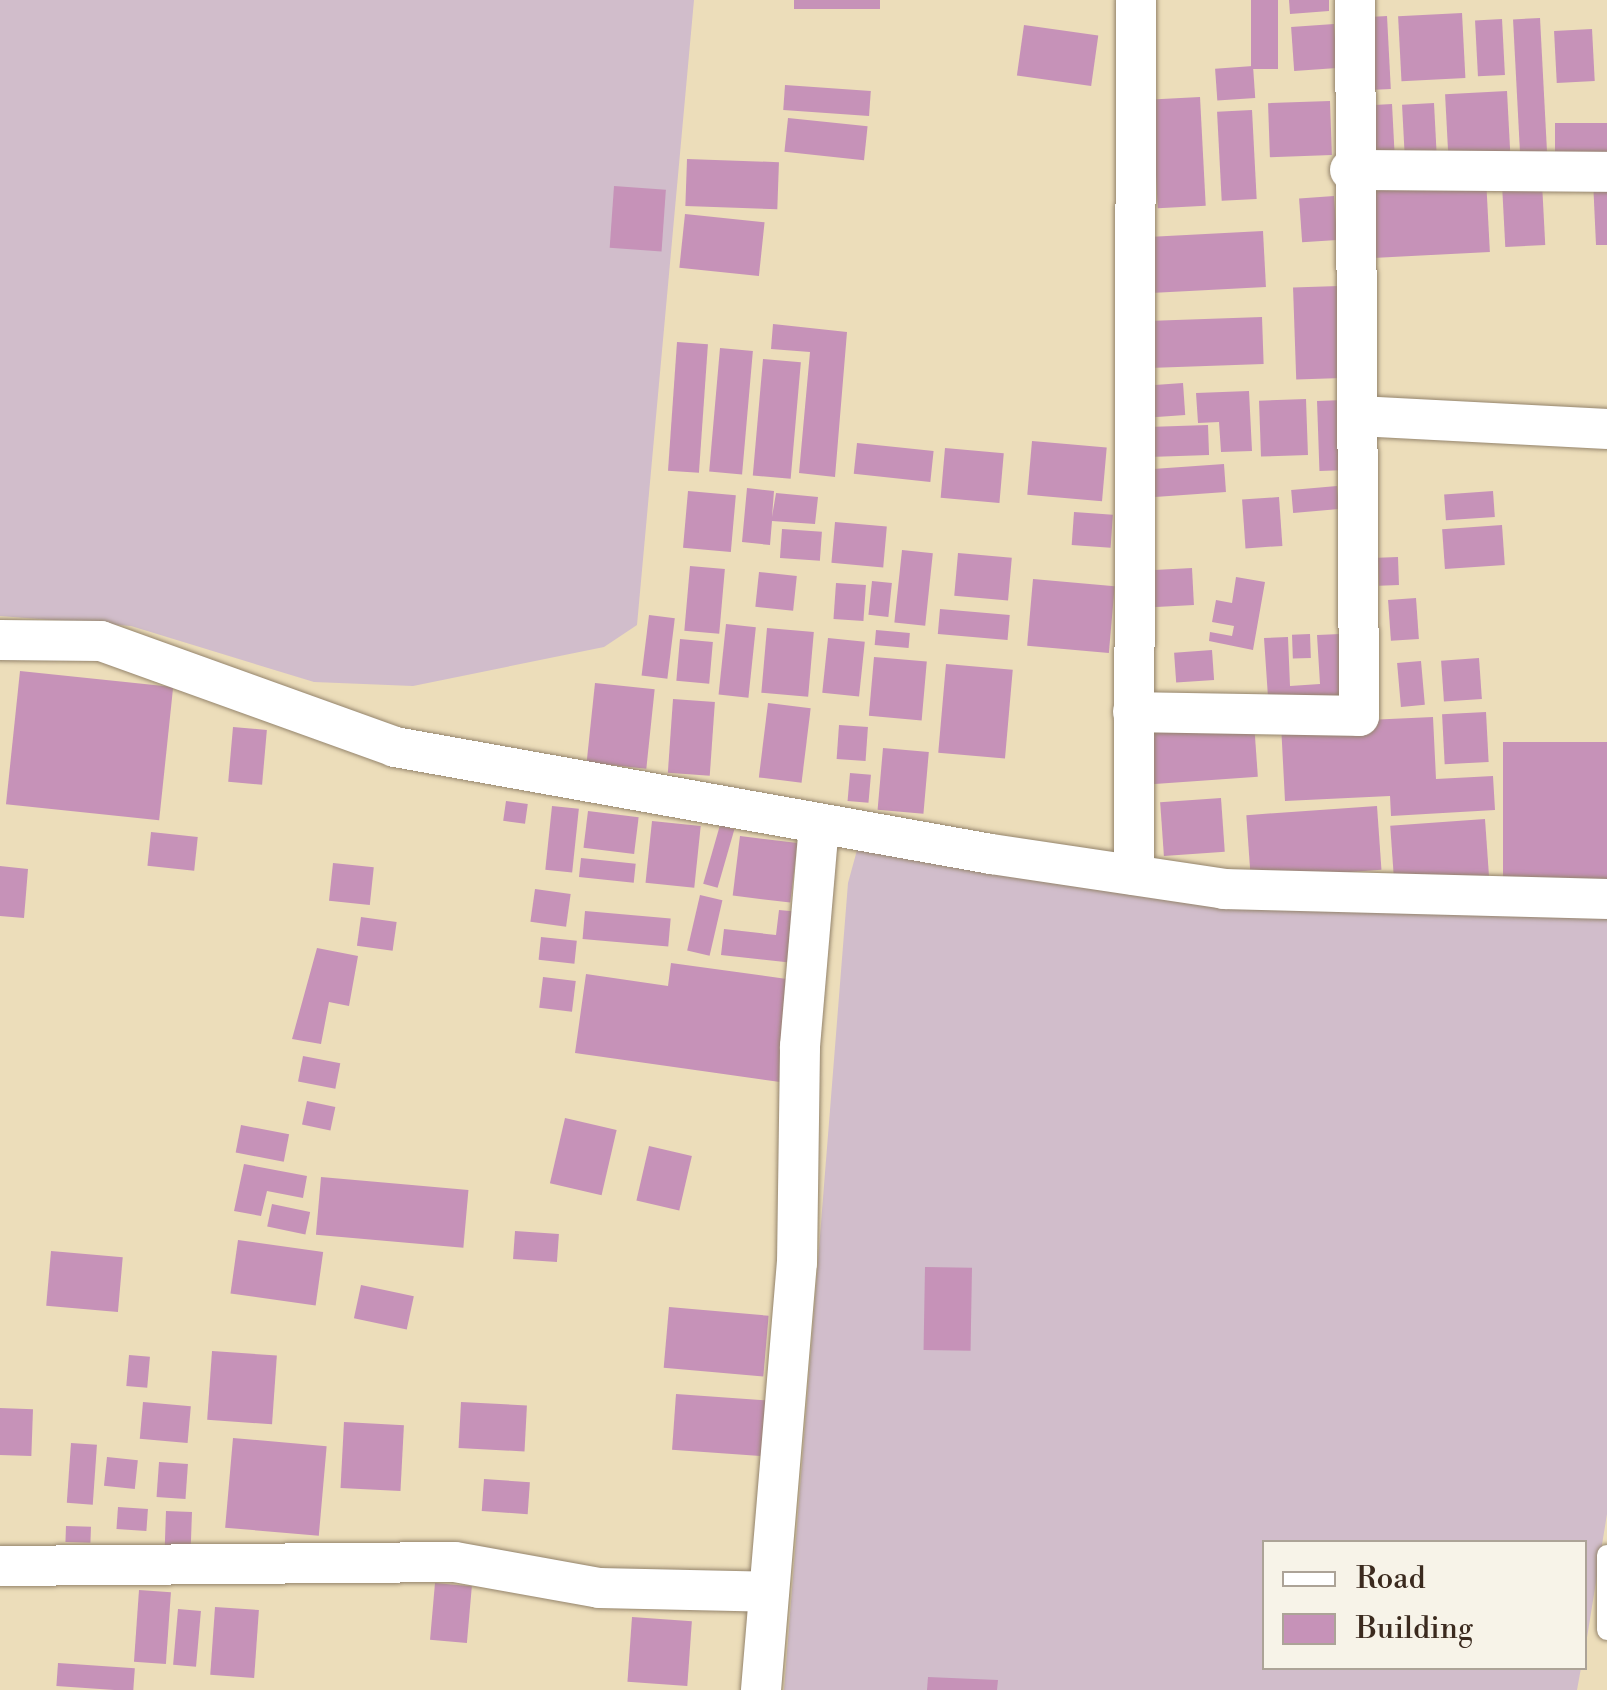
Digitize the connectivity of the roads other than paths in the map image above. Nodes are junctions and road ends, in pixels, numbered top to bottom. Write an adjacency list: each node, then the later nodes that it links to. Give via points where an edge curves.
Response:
1 (1136, 0): 8 (street)
2 (1355, 0): 3 (street)
3 (1350, 170): 4 (street); 5 (street)
4 (1607, 172)
5 (1359, 416): 6 (street); 8 (street, via 1359,716)
6 (1607, 429)
7 (0, 640): 9 (street, via 102,641 395,747)
8 (1133, 712): 10 (street)
9 (819, 824): 10 (street); 14 (street)
10 (1134, 876): 11 (street, via 1224,889)
11 (1607, 899)
12 (1607, 1555): 15 (lane)
13 (0, 1566): 14 (street, via 456,1562 599,1588)
14 (769, 1592): 16 (street)
15 (1607, 1630)
16 (761, 1690)

